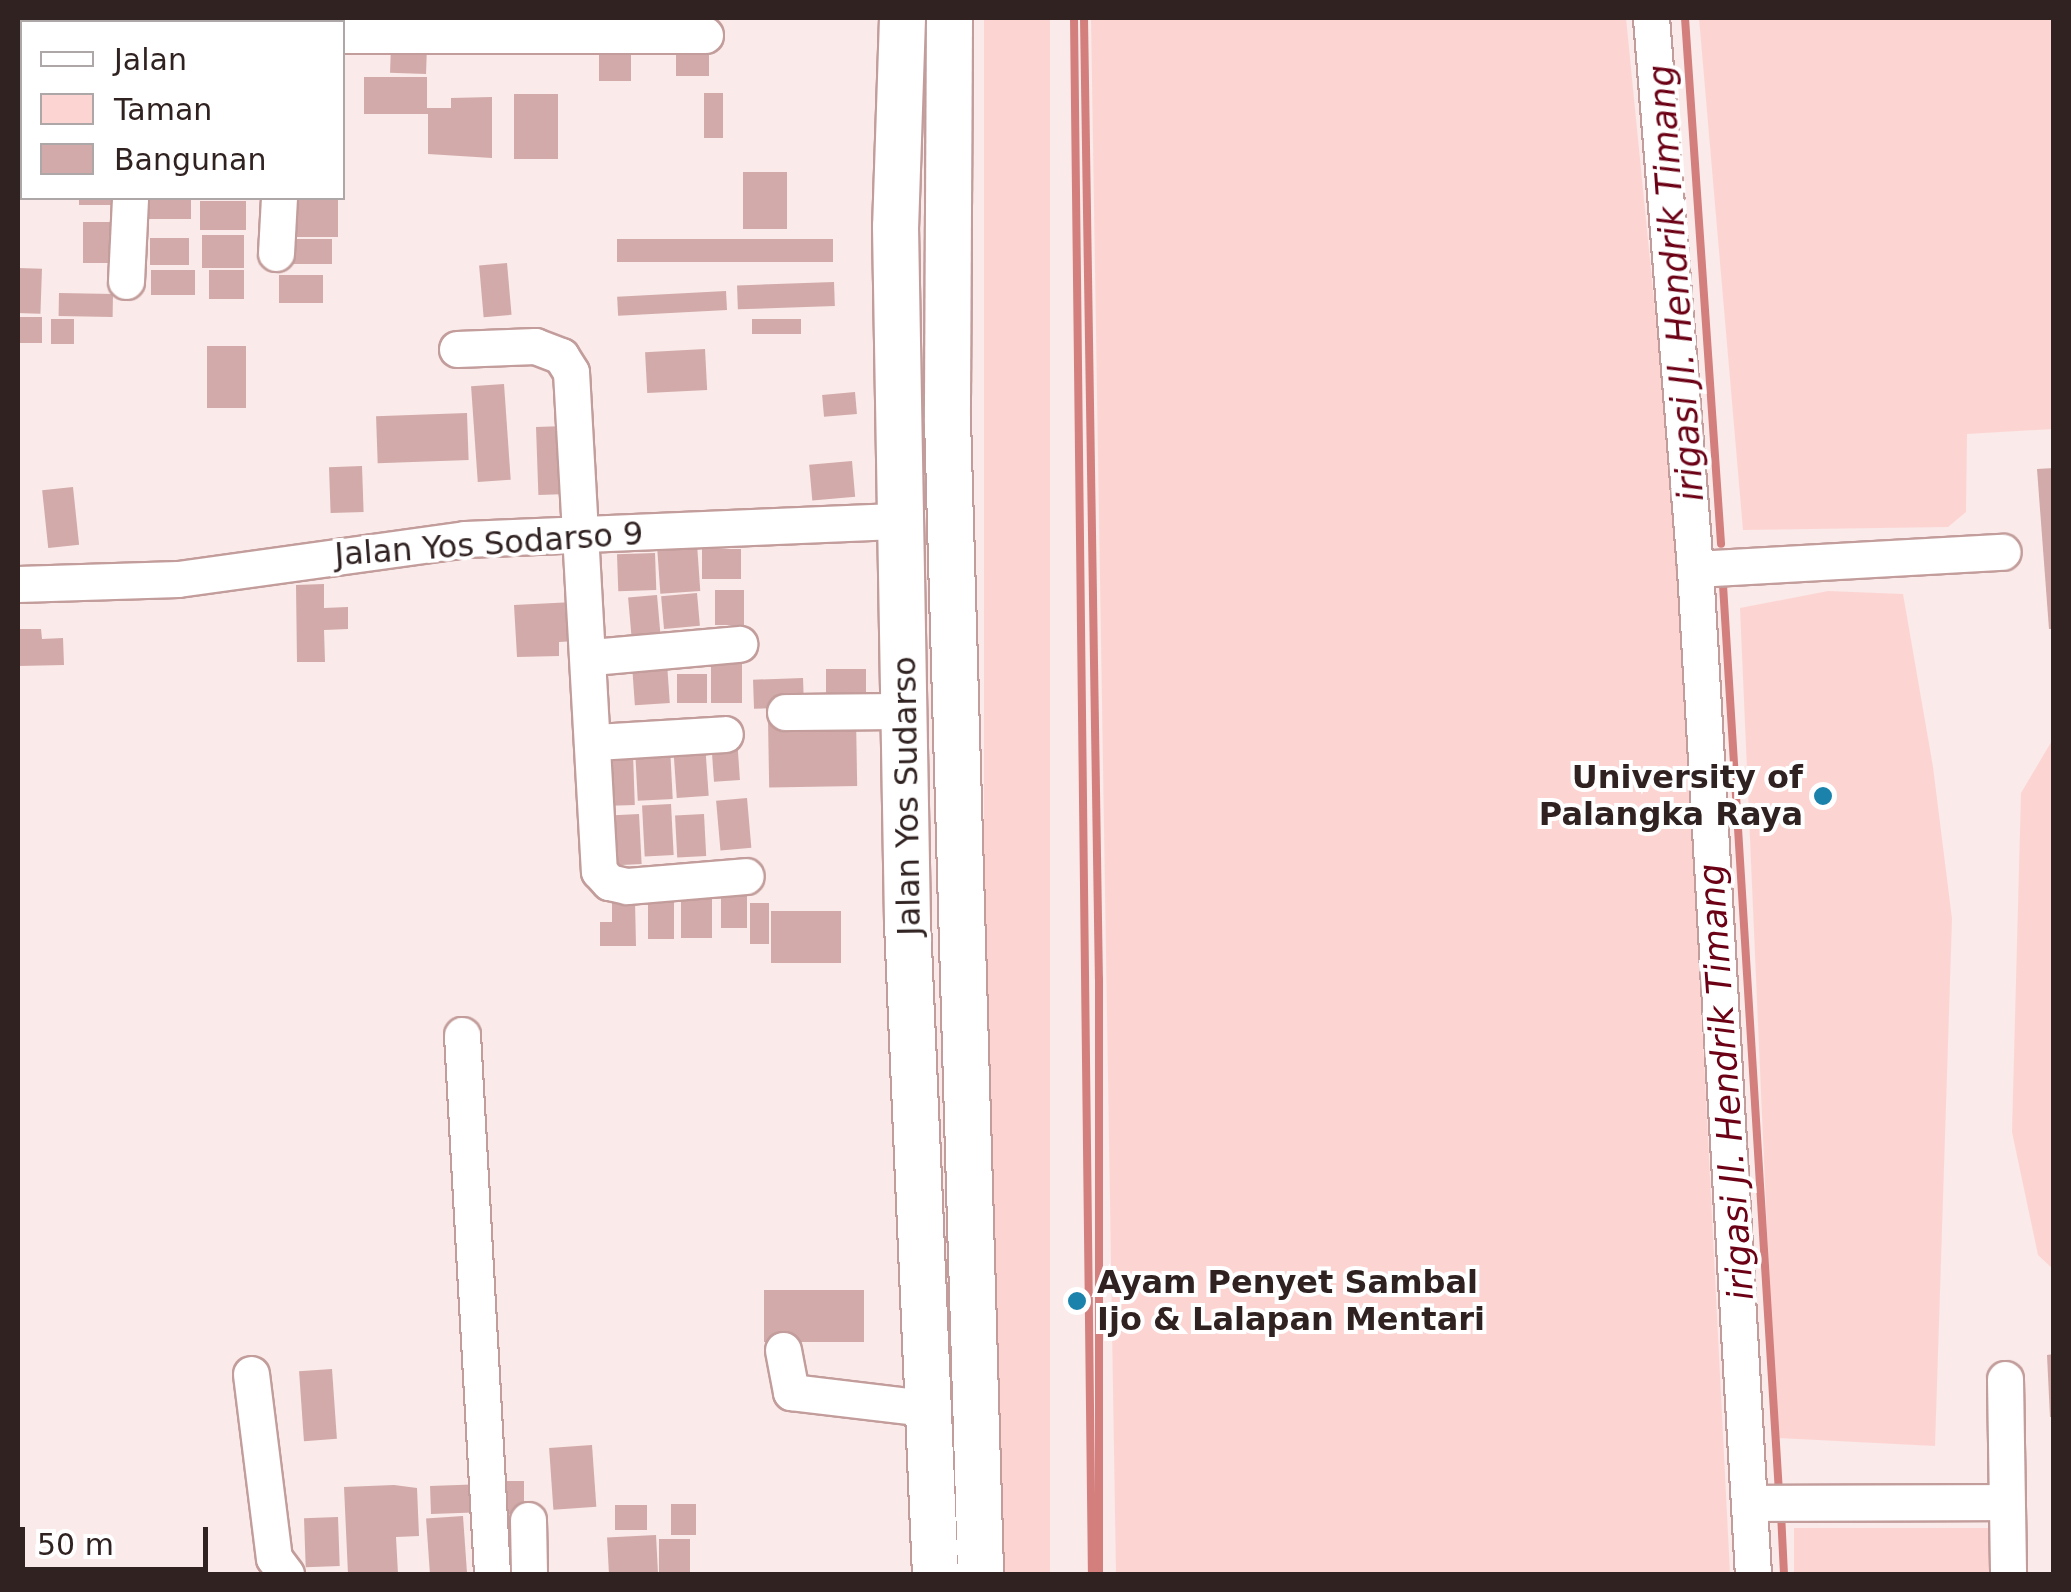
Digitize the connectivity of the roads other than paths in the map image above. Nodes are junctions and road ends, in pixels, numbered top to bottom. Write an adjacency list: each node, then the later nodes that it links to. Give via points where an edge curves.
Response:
1 (902, 18): 11 (main road, Jalan Yos Sudarso, via 895,226)
2 (949, 18): 24 (main road, Jalan Yos Sudarso, via 947,420)
3 (1651, 18): 14 (street)
4 (345, 34): 5 (street)
5 (705, 35)
6 (130, 200): 9 (street)
7 (279, 200): 8 (street)
8 (276, 253)
9 (126, 281)
10 (457, 349): 12 (street, via 535,346 568,364)
11 (902, 521): 12 (street, Jalan Yos Sodarso 9); 18 (main road, Jalan Yos Sudarso)
12 (582, 535): 15 (street, Jalan Yos Sodarso 9, via 465,539 178,579); 17 (street)
13 (2003, 552): 14 (street)
14 (1695, 569): 31 (street)
15 (18, 584)
16 (739, 644): 17 (street)
17 (592, 657): 21 (street)
18 (906, 711): 19 (street); 25 (main road, Jalan Yos Sudarso)
19 (786, 712)
20 (725, 734): 21 (street)
21 (596, 742): 22 (street, via 600,871 609,882)
22 (746, 876)
23 (462, 1035): 34 (street)
24 (961, 1044): 25 (main road); 37 (main road, Jalan Yos Sudarso)
25 (916, 1046): 29 (main road, Jalan Yos Sudarso)
26 (783, 1350): 29 (street, via 790,1392)
27 (250, 1374): 33 (street, via 274,1558)
28 (2005, 1378): 30 (street)
29 (926, 1408): 36 (main road, Jalan Yos Sudarso)
30 (2004, 1502): 31 (street); 39 (street)
31 (1770, 1503): 38 (street)
32 (528, 1520): 35 (street)
33 (286, 1574)
34 (492, 1574)
35 (529, 1574)
36 (934, 1574)
37 (980, 1574)
38 (1753, 1574)
39 (2008, 1574)

